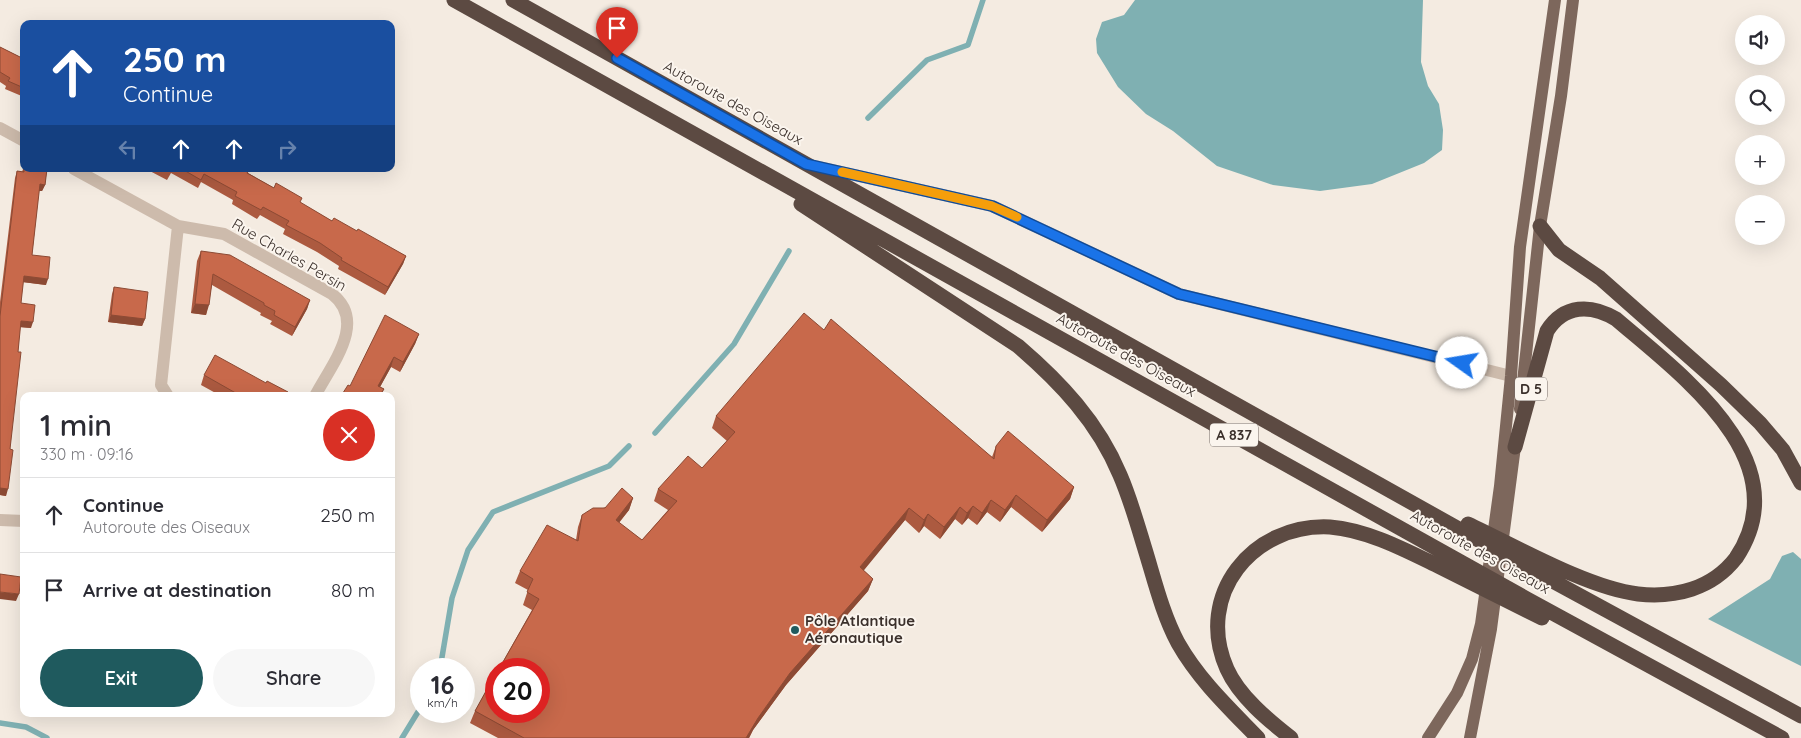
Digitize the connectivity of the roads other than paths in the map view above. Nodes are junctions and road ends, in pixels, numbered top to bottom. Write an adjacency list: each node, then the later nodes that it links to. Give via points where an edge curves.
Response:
1 (454, 0): 6 (highway, Autoroute des Oiseaux / A 837)
2 (513, 0): 8 (highway, Autoroute des Oiseaux / A 837)
3 (1555, 0): 12 (main road, D 5, via 1520,247)
4 (1573, 0): 11 (main road, D 5)
5 (0, 128): 7 (street)
6 (687, 129): 23 (highway, via 1018,346 1048,371 1070,395 1105,444 1120,474 1177,641 1210,688); 27 (highway, Autoroute des Oiseaux / A 837)
7 (20, 139)
8 (806, 164): 12 (street, via 992,206 1179,294); 16 (highway, Autoroute des Oiseaux / A 837)
9 (79, 172): 10 (street, Rue Charles Persin)
10 (178, 226): 13 (street, via 161,385); 14 (street, Rue Charles Persin, via 224,234 343,302 348,332)
11 (1540, 226): 15 (main road, D 5); 17 (highway, via 1559,250 1600,278 1760,423 1783,450)
12 (1511, 376): 18 (main road, D 5)
13 (165, 392)
14 (317, 392)
15 (1515, 447): 16 (highway, D 5, via 1547,331 1558,317 1572,310 1588,308 1603,311 1692,385 1735,429 1757,476 1756,512 1751,532 1732,563 1709,582 1669,595 1636,594 1602,585); 18 (main road, D 5)
16 (1353, 470): 22 (highway, Autoroute des Oiseaux / A 837)
17 (1801, 483)
18 (1505, 490): 21 (main road, D 5)
19 (0, 520): 20 (street)
20 (20, 521)
21 (1486, 626): 25 (main road, D 5, via 1457,693); 26 (main road, D 5)
22 (1801, 716)
23 (1258, 738)
24 (1291, 738): 27 (highway, via 1256,707 1228,671 1219,640 1221,605 1233,573 1255,549 1296,529 1328,527 1362,534 1423,559)
25 (1428, 738)
26 (1470, 738)
27 (1781, 738)

